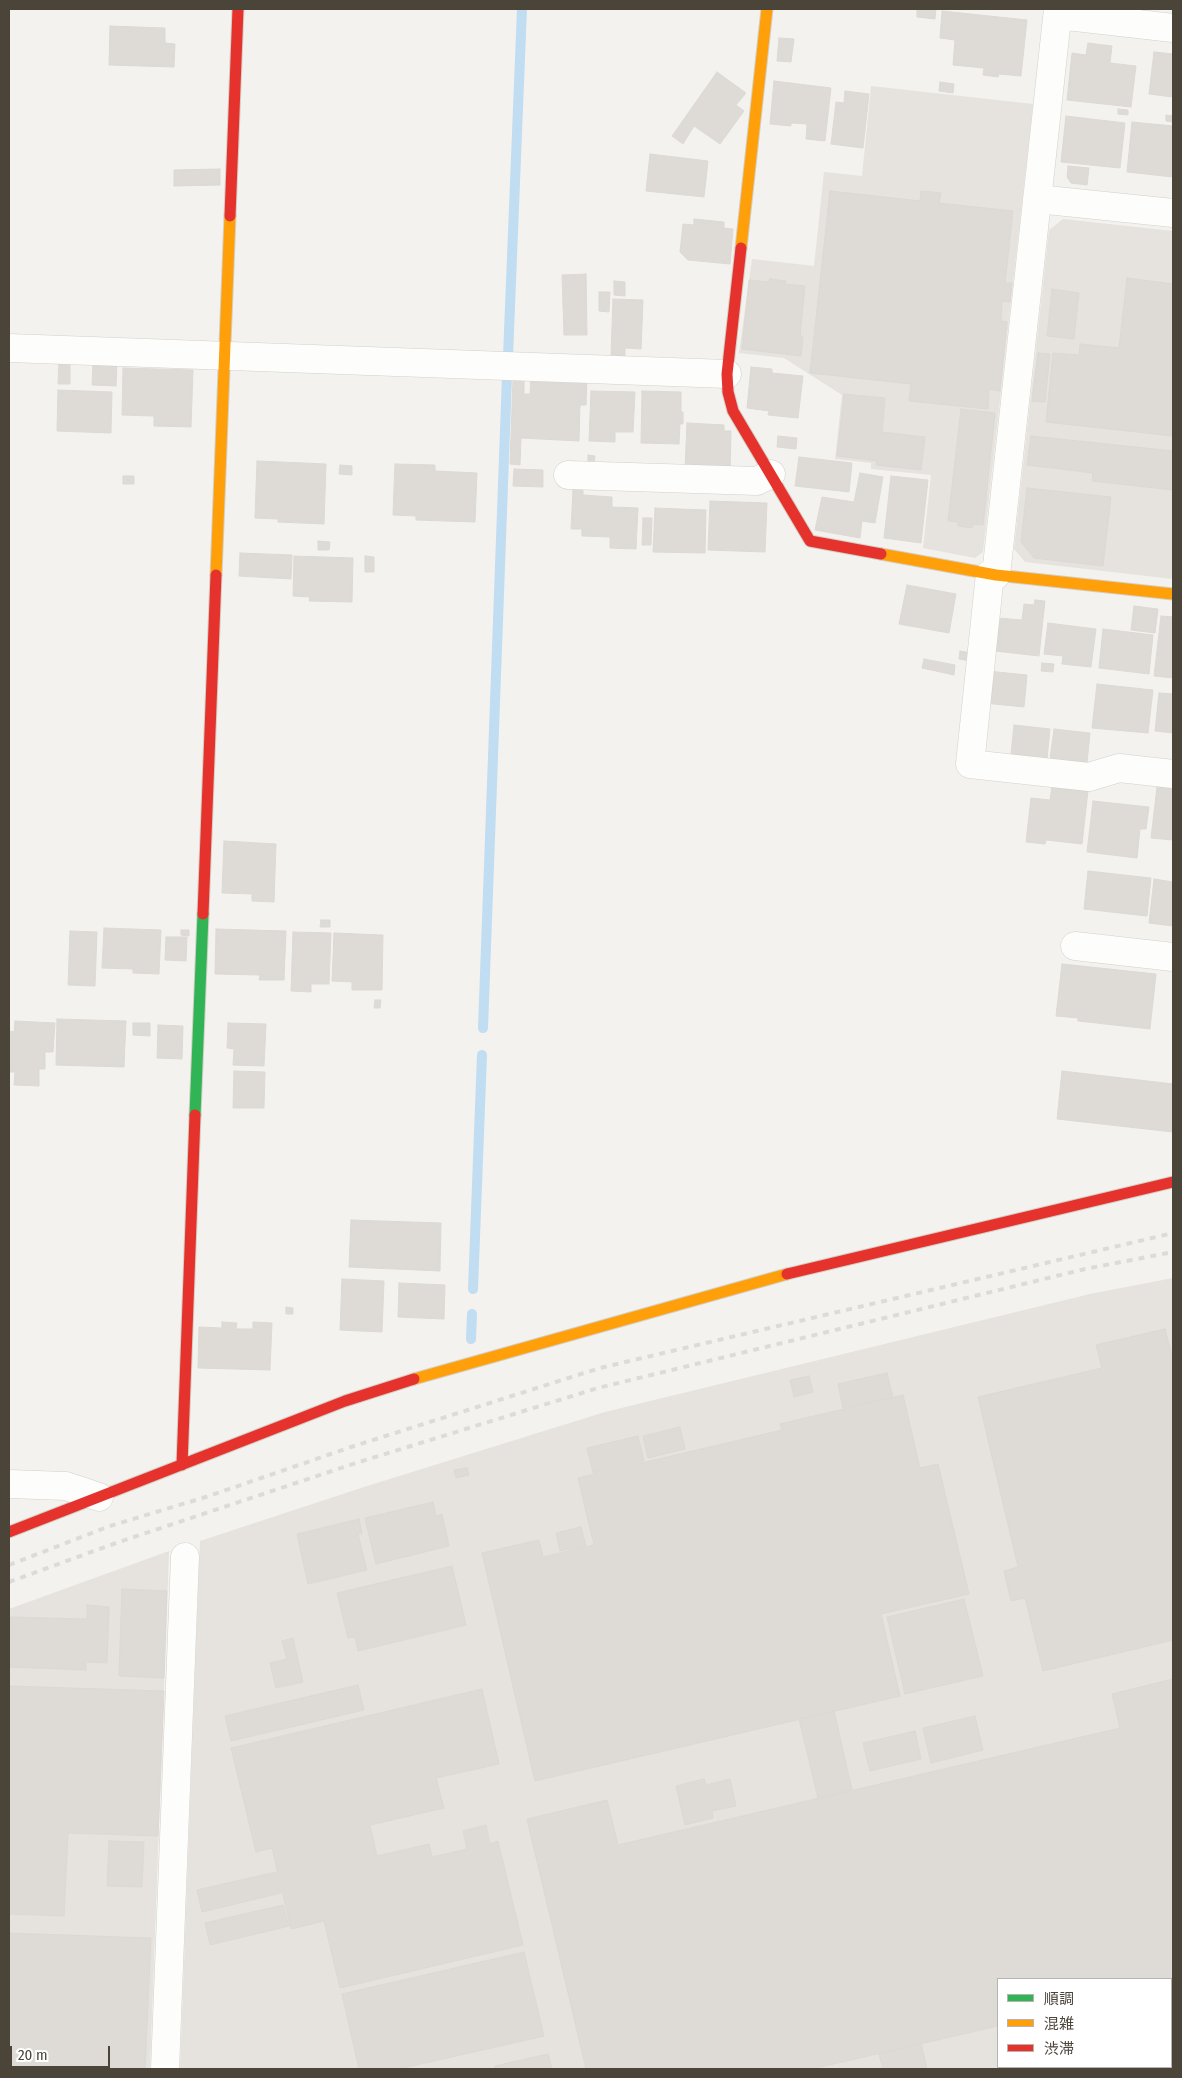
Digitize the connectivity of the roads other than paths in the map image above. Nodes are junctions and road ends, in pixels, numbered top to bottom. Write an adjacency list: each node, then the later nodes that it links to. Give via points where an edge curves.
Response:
1 (238, 9): 8 (street)
2 (767, 9): 9 (street)
3 (1058, 12): 4 (street); 5 (street)
4 (1173, 28)
5 (1037, 198): 6 (street); 12 (street)
6 (1173, 213)
7 (9, 348): 8 (street)
8 (224, 356): 9 (street); 18 (street)
9 (727, 374): 10 (street, via 733,411)
10 (770, 474): 11 (street, via 757,482); 12 (street, via 810,541)
11 (568, 475)
12 (993, 574): 13 (street); 14 (street, via 970,764 1089,777 1118,768)
13 (1173, 594)
14 (1173, 774)
15 (1075, 946): 16 (street)
16 (1173, 957)
17 (1173, 1182): 18 (street, via 779,1276 412,1379 345,1401)
18 (182, 1465): 20 (street)
19 (9, 1484): 20 (street, via 66,1486)
20 (99, 1497): 21 (street)
21 (9, 1532)
22 (185, 1557): 23 (street)
23 (165, 2069)

